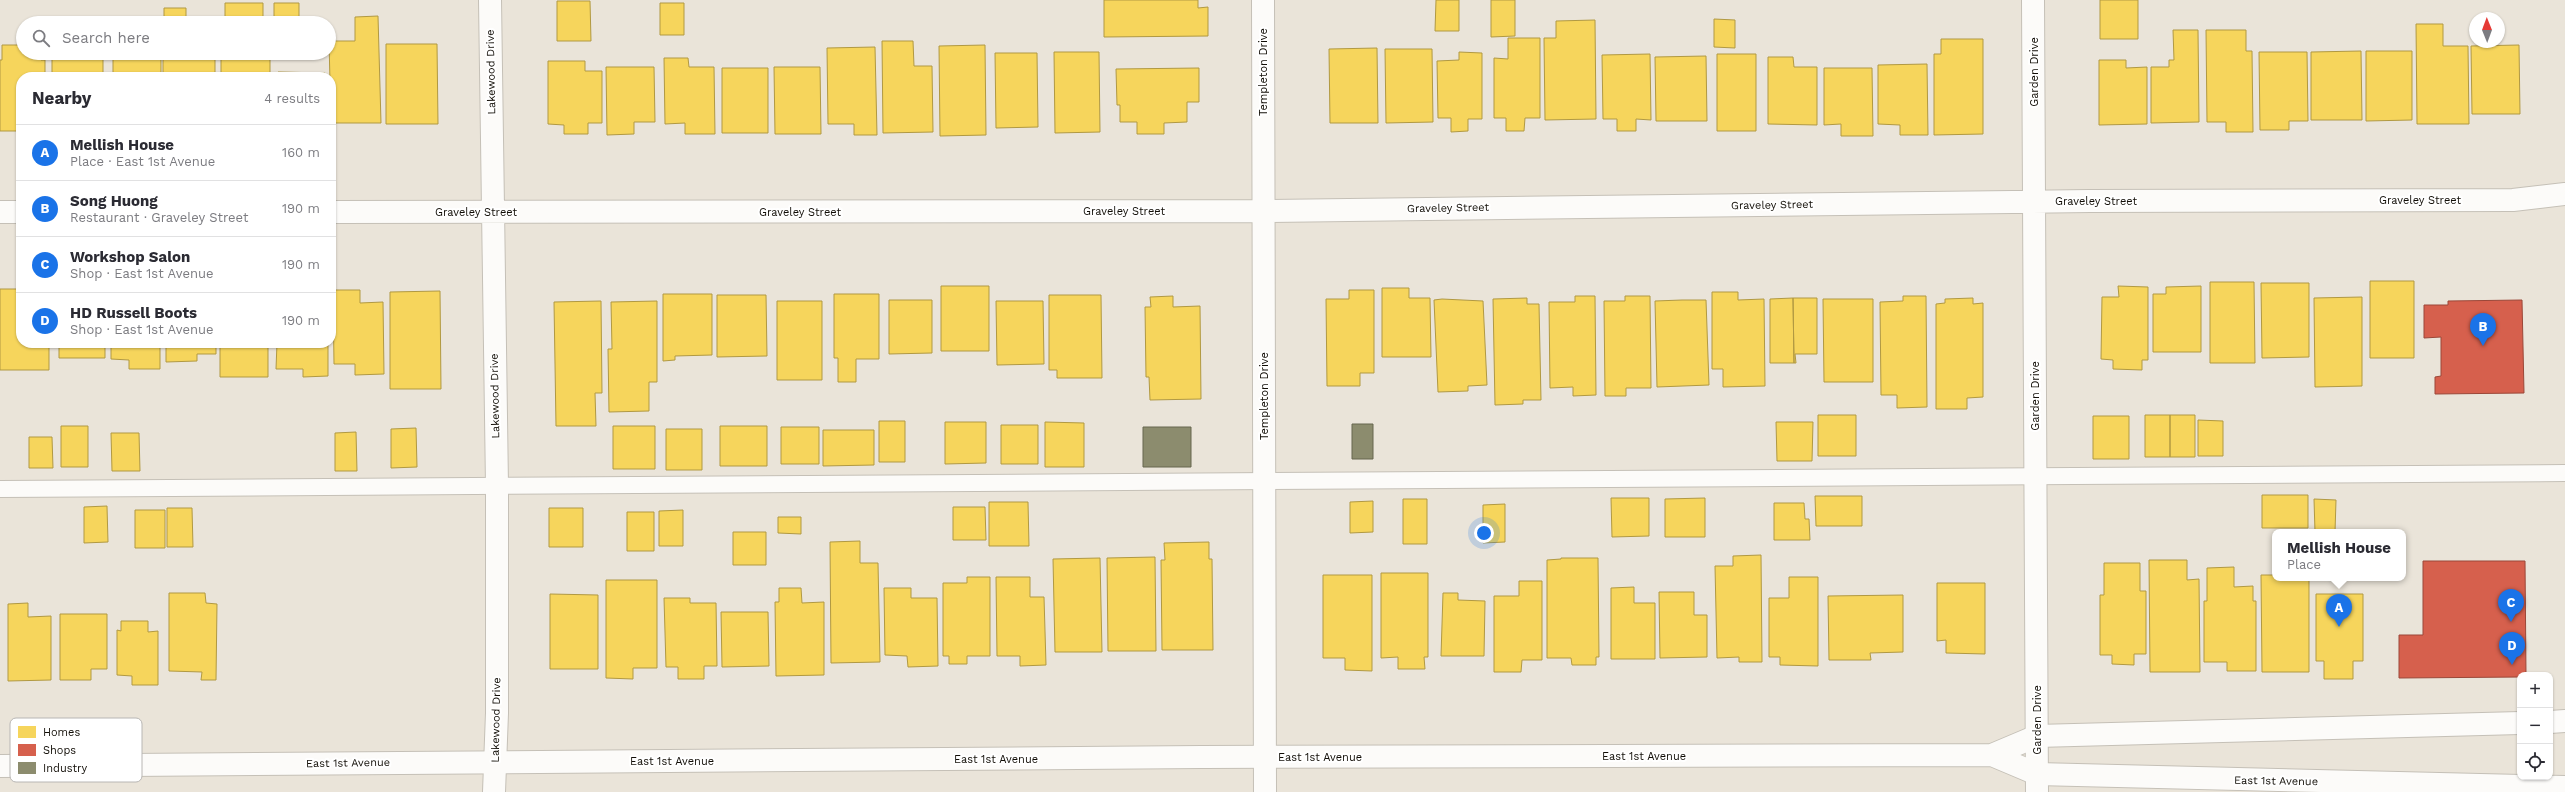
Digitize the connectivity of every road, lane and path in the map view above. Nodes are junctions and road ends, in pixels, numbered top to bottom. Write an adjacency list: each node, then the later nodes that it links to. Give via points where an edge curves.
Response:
1 (490, 0): 10 (street, Lakewood Drive)
2 (1263, 0): 6 (street, Templeton Drive)
3 (2033, 0): 5 (street, Garden Drive)
4 (2565, 194): 5 (street, Graveley Street, via 2529,200)
5 (2034, 202): 6 (street, Graveley Street); 12 (street, Garden Drive)
6 (1265, 211): 10 (street, Graveley Street); 13 (street, Templeton Drive)
7 (0, 212): 8 (street)
8 (16, 212)
9 (336, 212): 10 (street, Graveley Street)
10 (492, 212): 14 (street, Lakewood Drive)
11 (2565, 473): 12 (lane)
12 (2036, 476): 13 (lane); 19 (street, Garden Drive)
13 (1264, 481): 14 (lane); 21 (street, Templeton Drive)
14 (497, 486): 15 (lane); 22 (street, Lakewood Drive)
15 (0, 489)
16 (2565, 721): 17 (street)
17 (2553, 722)
18 (2517, 723): 19 (street, East 1st Avenue)
19 (2037, 736): 20 (street, East 1st Avenue); 26 (street, Garden Drive)
20 (1992, 755): 21 (street, East 1st Avenue); 26 (street, East 1st Avenue)
21 (1266, 757): 22 (street, East 1st Avenue); 29 (street, Templeton Drive)
22 (495, 762): 23 (street, East 1st Avenue); 28 (street, Lakewood Drive)
23 (142, 765)
24 (0, 766): 25 (street, East 1st Avenue)
25 (10, 766)
26 (2037, 783): 27 (street, East 1st Avenue)
27 (2565, 787)
28 (494, 792)
29 (1266, 792)

